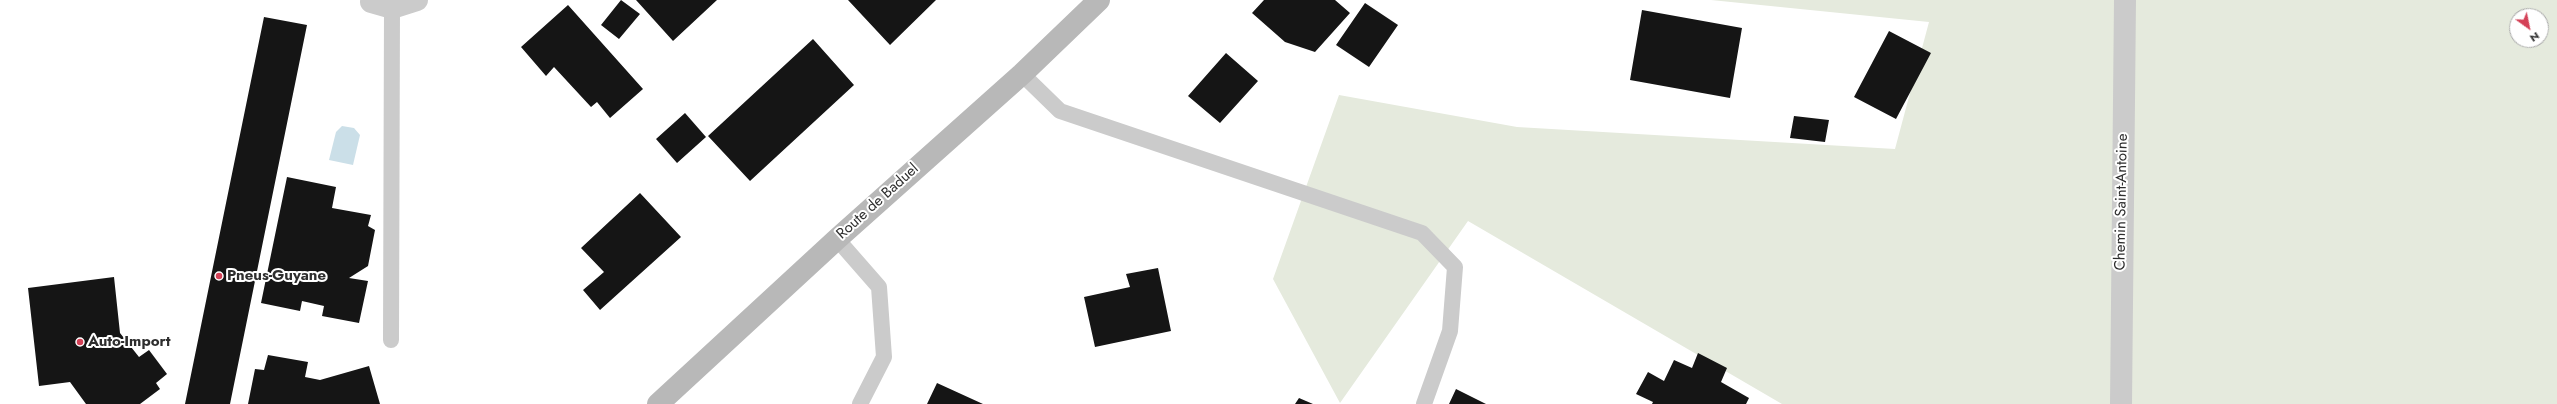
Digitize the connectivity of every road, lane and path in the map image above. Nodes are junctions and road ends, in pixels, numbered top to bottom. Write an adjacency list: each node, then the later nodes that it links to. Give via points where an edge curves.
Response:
1 (417, 0): 5 (street)
2 (1099, 0): 6 (main road, Route de Baduel)
3 (2125, 0): 12 (street, Chemin Saint-Antoine)
4 (371, 2): 5 (street)
5 (392, 8): 8 (lane)
6 (1022, 74): 7 (main road, Route de Baduel); 11 (lane, via 1060,111 1422,233 1455,267 1450,331)
7 (837, 239): 9 (main road, Route de Baduel); 10 (lane, via 879,287 884,358)
8 (391, 340)
9 (658, 404)
10 (860, 404)
11 (1424, 404)
12 (2121, 404)

